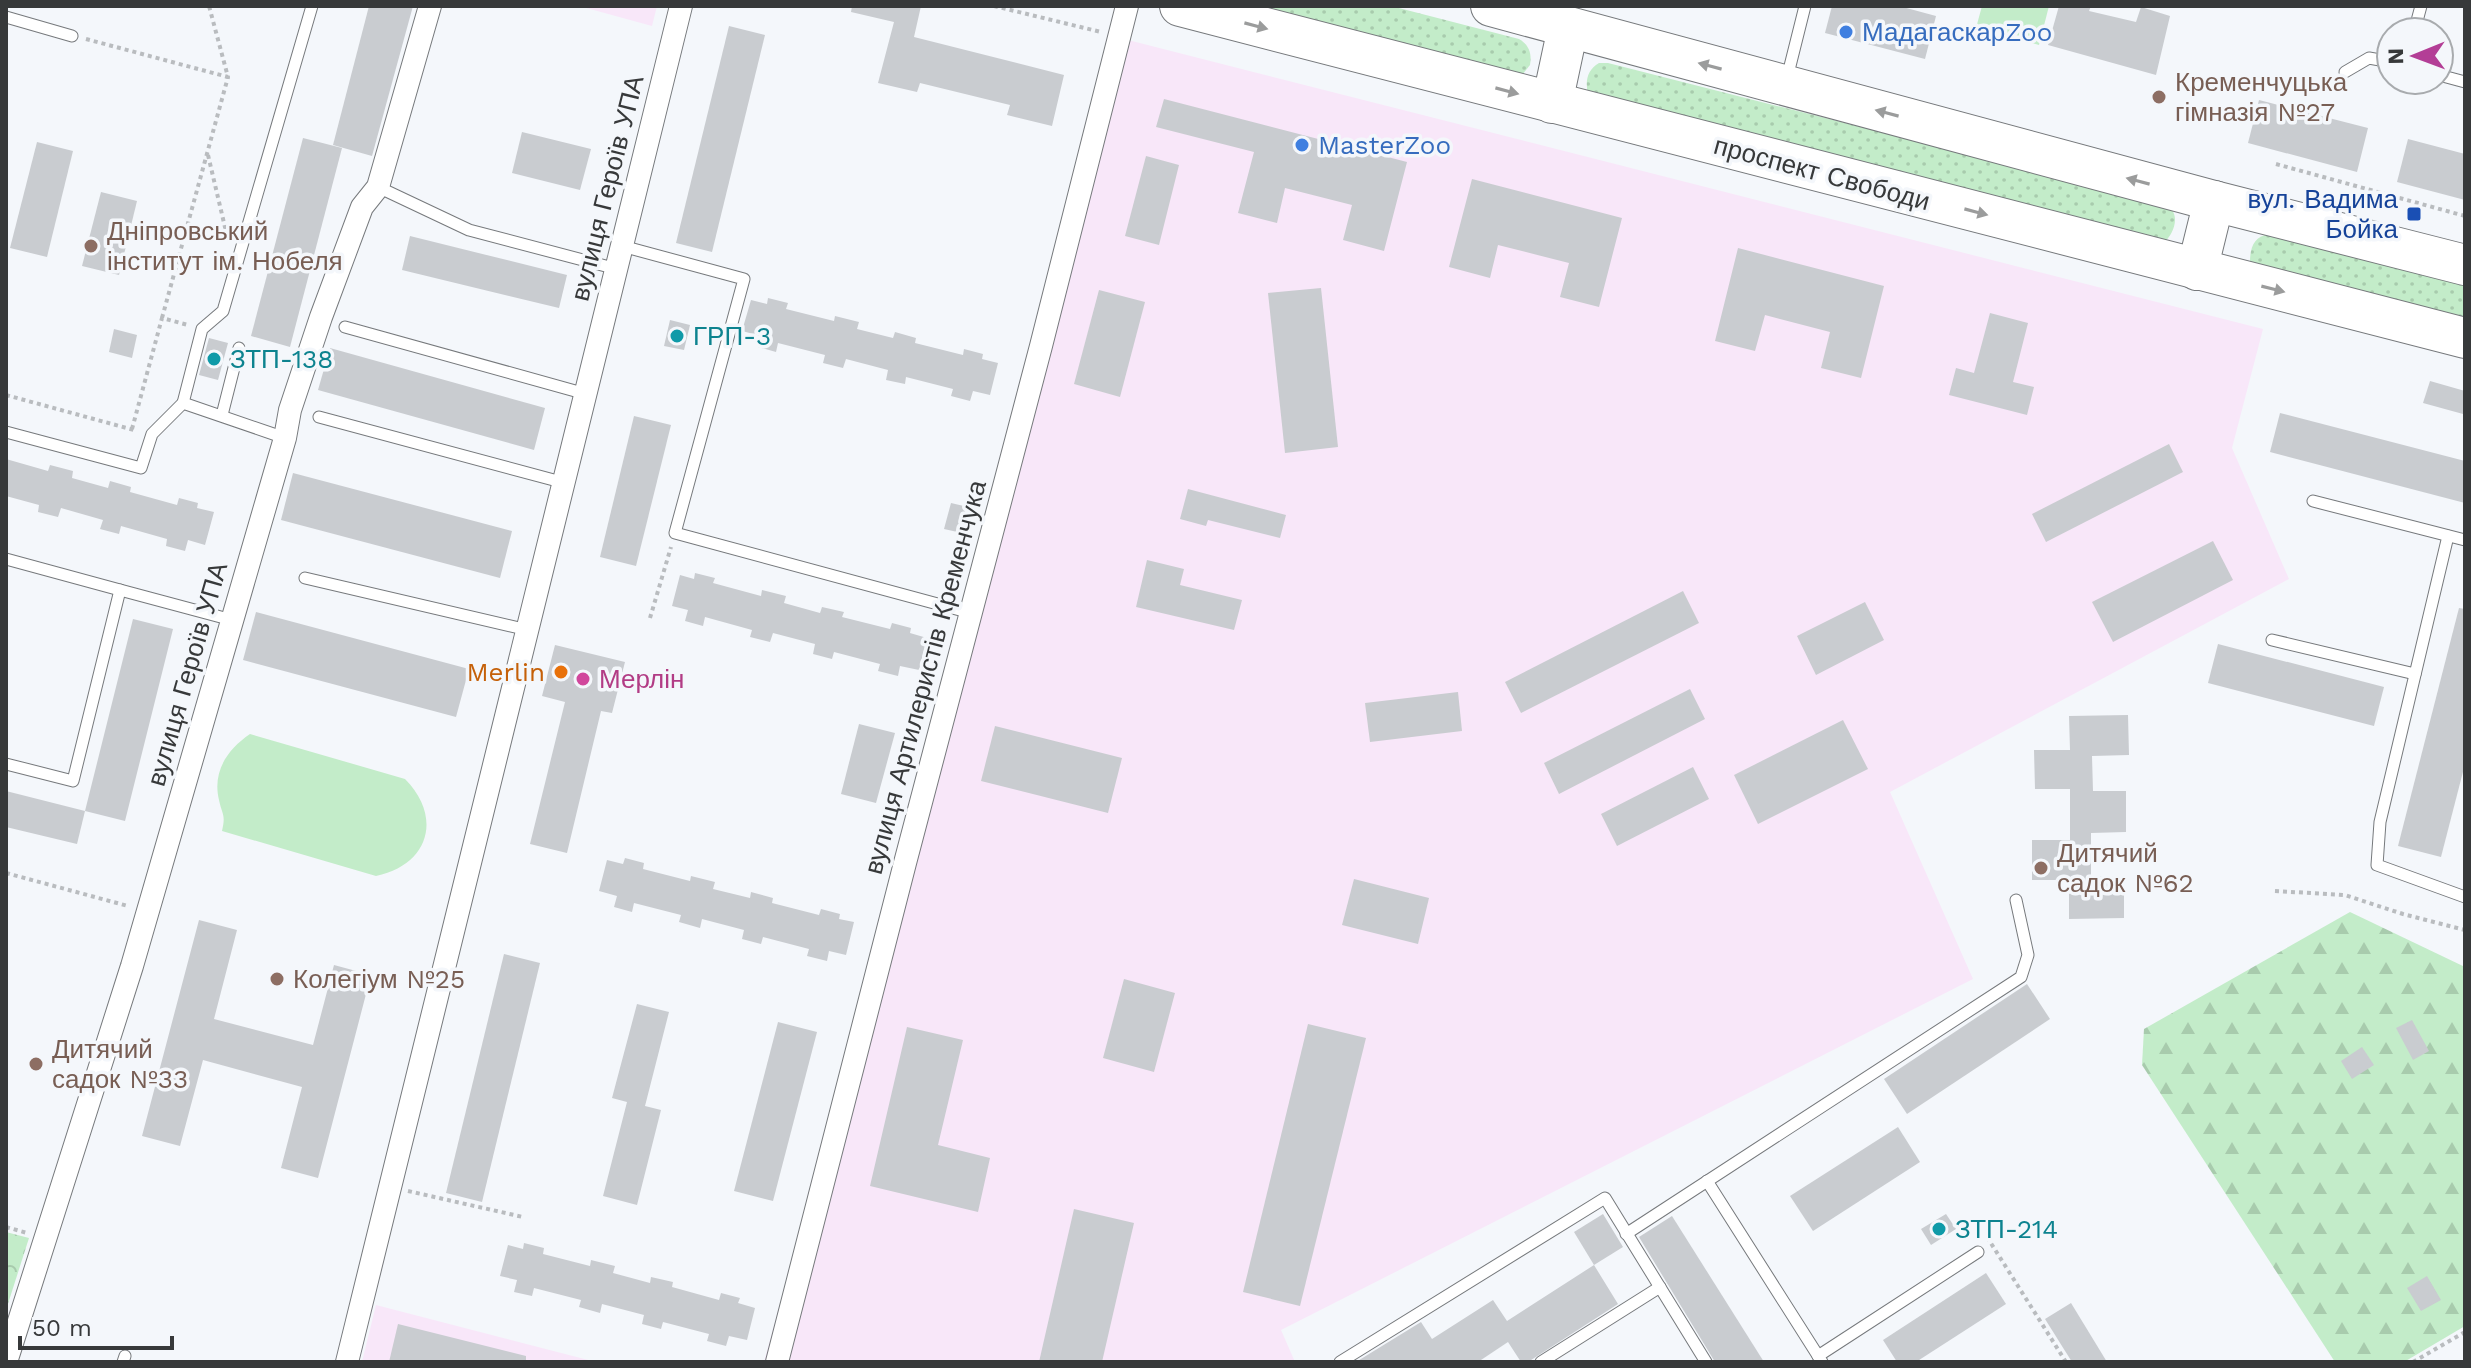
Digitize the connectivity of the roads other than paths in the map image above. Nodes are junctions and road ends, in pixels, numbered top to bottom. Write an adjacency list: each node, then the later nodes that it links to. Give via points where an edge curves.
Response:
1 (312, 6): 25 (lane, via 223,311 202,329)
2 (430, 6): 15 (street, вулиця Героїв УПА)
3 (681, 6): 17 (street, вулиця Героїв УПА)
4 (1127, 6): 37 (street, вулиця Артилеристів Кременчука)
5 (1180, 6): 14 (highway, проспект Свободи, one-way to 14)
6 (1491, 6): 9 (highway)
7 (1805, 6): 13 (lane)
8 (6, 17): 10 (lane)
9 (1571, 17): 13 (highway, one-way to 9); 14 (highway)
10 (72, 36)
11 (2375, 59): 12 (lane)
12 (2345, 72)
13 (1785, 86): 16 (highway, one-way to 13)
14 (1552, 103): 20 (highway, проспект Свободи, one-way to 20)
15 (378, 187): 19 (lane, via 469,230); 29 (street, вулиця Героїв УПА, via 362,207 326,303)
16 (2214, 201): 18 (highway); 20 (highway)
17 (622, 246): 19 (street, вулиця Героїв УПА); 37 (lane, via 744,279 675,533)
18 (2465, 265)
19 (617, 269): 24 (street, вулиця Героїв УПА)
20 (2197, 270): 22 (highway, проспект Свободи, one-way to 22)
21 (345, 327): 24 (lane)
22 (2465, 338)
23 (239, 348): 26 (lane)
24 (586, 394): 30 (street, вулиця Героїв УПА)
25 (183, 403): 26 (lane); 28 (lane, via 152,434 141,468)
26 (222, 415): 29 (lane)
27 (319, 417): 30 (lane)
28 (6, 432)
29 (285, 438): 38 (street, вулиця Героїв УПА)
30 (565, 483): 39 (street, вулиця Героїв УПА)
31 (2313, 501): 32 (lane)
32 (2448, 536): 33 (lane); 41 (lane)
33 (2465, 540)
34 (6, 559): 36 (lane)
35 (305, 578): 39 (lane)
36 (120, 590): 38 (lane); 42 (lane, via 73,781)
37 (971, 613): 52 (street, вулиця Артилеристів Кременчука)
38 (232, 620): 50 (street, вулиця Героїв УПА, via 132,966)
39 (528, 630): 51 (street, вулиця Героїв УПА)
40 (2272, 640): 41 (lane)
41 (2415, 674): 43 (lane, via 2380,822 2377,865)
42 (6, 764)
43 (2465, 897)
44 (2016, 900): 45 (lane, via 2028,955 2021,977)
45 (1707, 1181): 46 (lane); 49 (lane)
46 (1626, 1234): 48 (lane); 53 (lane, via 1605,1198)
47 (1978, 1252): 49 (lane)
48 (1660, 1287): 54 (lane); 55 (lane)
49 (1820, 1359)
50 (6, 1362)
51 (347, 1362)
52 (777, 1362)
53 (1340, 1362)
54 (1541, 1362)
55 (1706, 1362)

